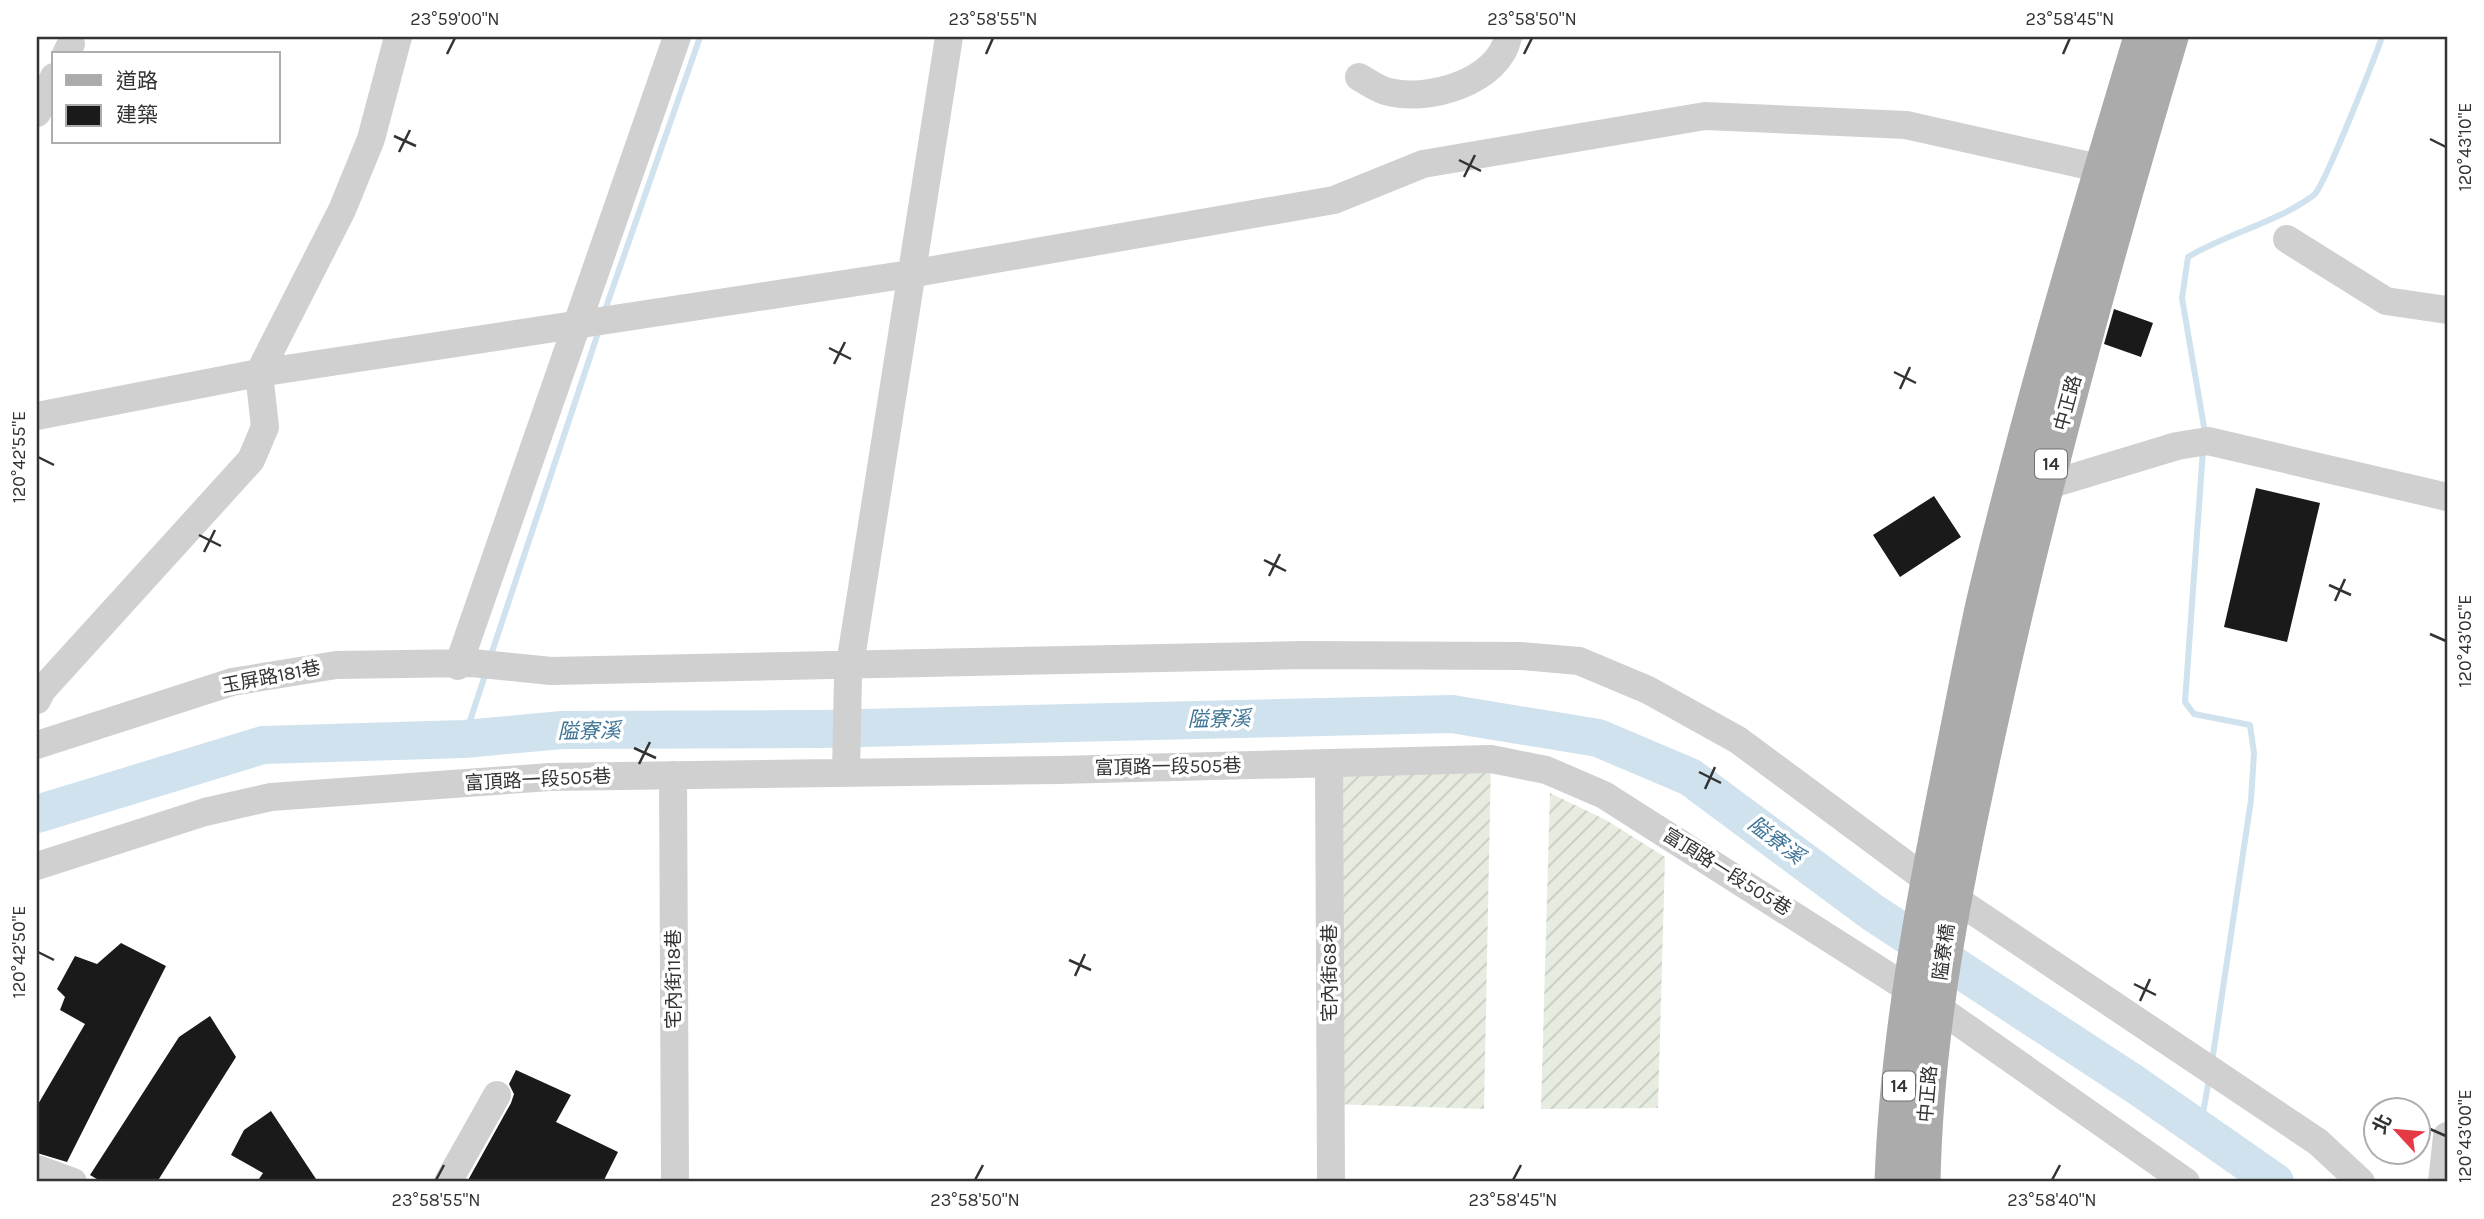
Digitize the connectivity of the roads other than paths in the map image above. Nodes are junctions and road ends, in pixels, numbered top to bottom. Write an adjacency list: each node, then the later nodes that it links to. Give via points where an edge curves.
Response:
1 (398, 37): 15 (street, via 371,139 342,211)
2 (677, 37): 14 (street)
3 (949, 37): 12 (street)
4 (1508, 37): 7 (street, via 1493,66 1463,84 1419,96 1387,92)
5 (2141, 37): 10 (main road, 中正路 / 14)
6 (2171, 37): 10 (main road, 中正路 / 14)
7 (1359, 77)
8 (52, 82): 9 (street)
9 (37, 113)
10 (2116, 171): 12 (street, via 1906,125 1706,116 1423,164 1334,200); 17 (main road, 中正路 / 14)
11 (2287, 239): 13 (street, via 2386,301)
12 (910, 274): 14 (street); 20 (street)
13 (2447, 310)
14 (587, 322): 15 (street); 19 (street)
15 (259, 373): 16 (street); 21 (street, via 265,427 251,460)
16 (37, 416)
17 (2030, 481): 18 (street, via 2208,441); 27 (main road, 中正路 / 14)
18 (2447, 497)
19 (474, 665): 20 (street, 玉屏路181巷, via 551,671); 22 (street, 玉屏路181巷, via 336,665 232,681)
20 (849, 671): 24 (street); 27 (street, 玉屏路181巷, via 1302,655 1521,656 1579,661 1648,690 1738,740)
21 (37, 700)
22 (37, 745)
23 (1329, 763): 24 (street, 富頂路一段505巷); 28 (street, 富頂路一段505巷, via 1491,759 1546,769 1604,795); 35 (street, 宅內街68巷)
24 (846, 765): 25 (street, 富頂路一段505巷)
25 (673, 775): 26 (street, 富頂路一段505巷, via 550,777 271,797 205,812); 34 (street, 宅內街118巷)
26 (37, 866)
27 (1940, 888): 28 (main road, 隘寮橋 / 14); 39 (street, 玉屏路181巷, via 2318,1142)
28 (1923, 998): 36 (main road, 中正路 / 14, via 1894,1138); 37 (main road, 中正路 / 14); 38 (street, 富頂路一段505巷)
29 (497, 1095): 33 (street)
30 (2447, 1136): 40 (street)
31 (37, 1169): 32 (street)
32 (73, 1182)
33 (447, 1182)
34 (675, 1182)
35 (1331, 1182)
36 (1892, 1182)
37 (1923, 1182)
38 (2186, 1182)
39 (2361, 1182)
40 (2442, 1182)

